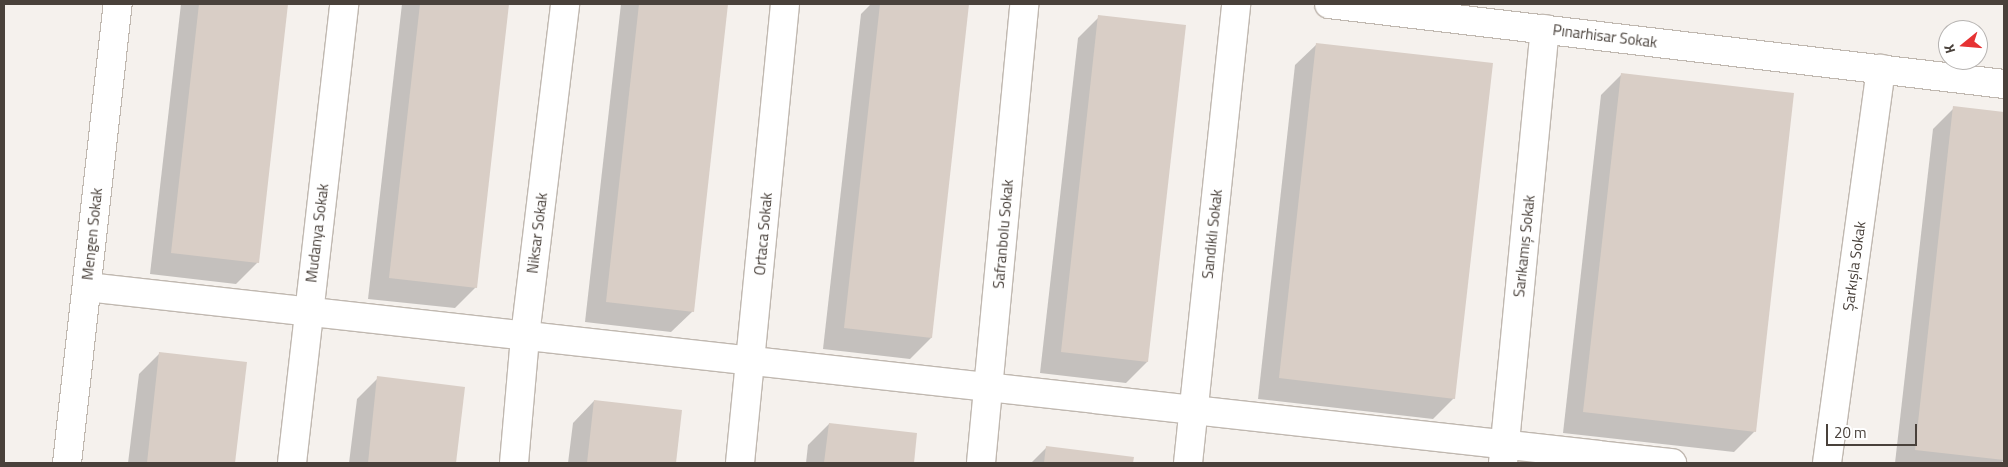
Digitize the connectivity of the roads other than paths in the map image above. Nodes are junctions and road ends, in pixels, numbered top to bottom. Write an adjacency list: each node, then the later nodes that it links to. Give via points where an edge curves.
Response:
1 (118, 4): 11 (street, Mengen Sokak)
2 (344, 4): 12 (street, Mudanya Sokak)
3 (565, 4): 13 (street, Niksar Sokak)
4 (785, 4): 14 (street, Ortaca Sokak)
5 (1024, 4): 15 (street, Safranbolu Sokak)
6 (1236, 4): 16 (street, Sandıklı Sokak)
7 (1329, 4): 8 (street, Pınarhisar Sokak)
8 (1545, 29): 9 (street, Pınarhisar Sokak); 17 (street, Sarıkamış Sokak)
9 (1881, 69): 10 (street, Pınarhisar Sokak); 25 (street, Şarkışla Sokak)
10 (2004, 84)
11 (86, 287): 12 (street); 18 (street, Mengen Sokak)
12 (308, 312): 13 (street); 19 (street, Mudanya Sokak)
13 (525, 336): 14 (street); 20 (street, Niksar Sokak)
14 (751, 361): 15 (street); 21 (street, Ortaca Sokak)
15 (990, 387): 16 (street); 22 (street, Safranbolu Sokak)
16 (1194, 410): 17 (street); 23 (street, Sandıklı Sokak)
17 (1504, 454): 24 (street)
18 (67, 463)
19 (292, 463)
20 (514, 463)
21 (740, 463)
22 (981, 463)
23 (1188, 463)
24 (1672, 463)
25 (1827, 463)

